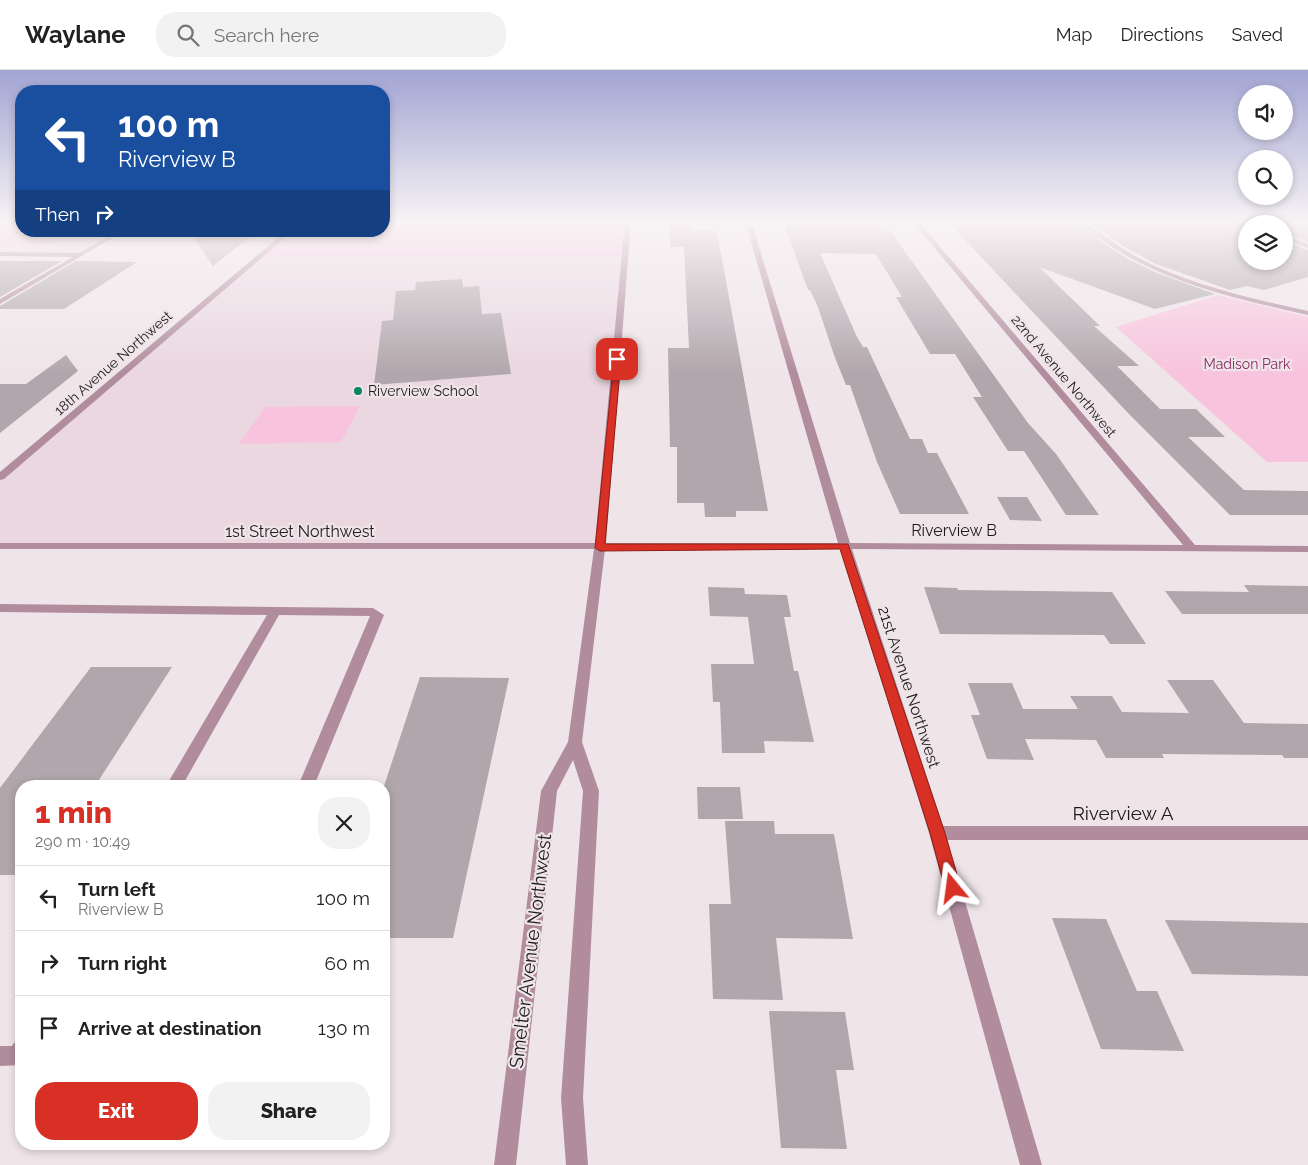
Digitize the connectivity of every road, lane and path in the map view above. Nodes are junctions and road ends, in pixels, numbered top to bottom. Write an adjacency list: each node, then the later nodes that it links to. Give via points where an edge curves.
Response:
1 (52, 272): 7 (street)
2 (242, 272): 9 (street, 18th Avenue Northwest)
3 (624, 272): 12 (street, Smelter Avenue Northwest)
4 (763, 272): 11 (street, 21st Avenue Northwest)
5 (958, 272): 13 (street, 22nd Avenue Northwest)
6 (1167, 272): 8 (street)
7 (0, 302)
8 (1308, 313)
9 (0, 477)
10 (0, 546): 12 (street, 1st Street Northwest)
11 (845, 546): 12 (street, Riverview B); 13 (street, Riverview B); 20 (street, 21st Avenue Northwest)
12 (600, 548): 17 (street, Smelter Avenue Northwest)
13 (1192, 549): 14 (street, Riverview B)
14 (1308, 549)
15 (0, 608): 16 (street)
16 (275, 611): 18 (street); 19 (street, via 373,612 378,615)
17 (575, 742): 22 (street, Smelter Avenue Northwest, via 549,791); 23 (street, Smelter Avenue Northwest, via 590,791 572,1098)
18 (177, 780)
19 (309, 780)
20 (938, 833): 21 (street, Riverview A); 24 (street, 21st Avenue Northwest)
21 (1308, 833)
22 (505, 1165)
23 (577, 1165)
24 (1031, 1165)

